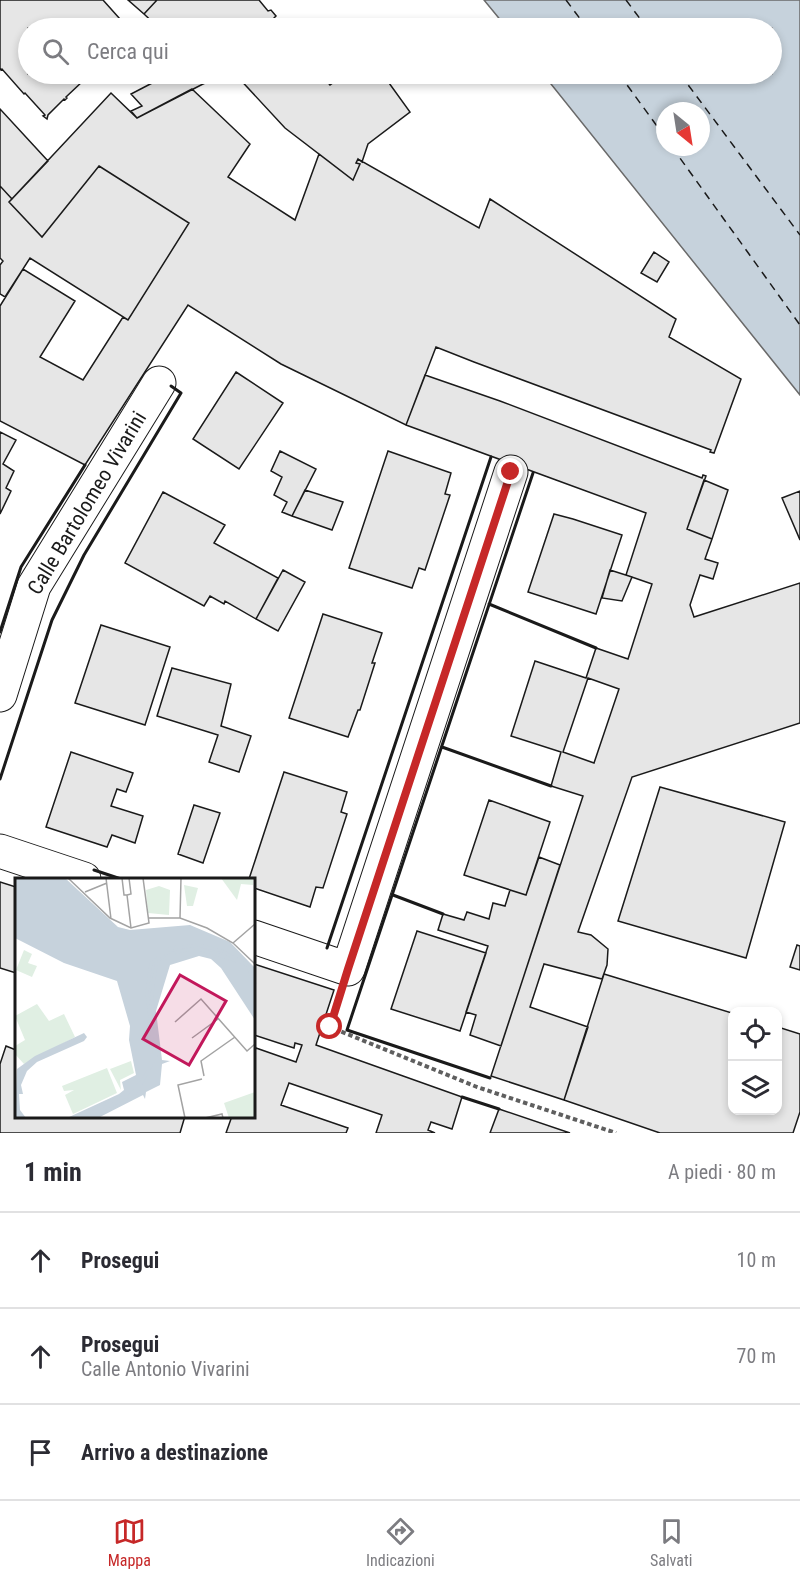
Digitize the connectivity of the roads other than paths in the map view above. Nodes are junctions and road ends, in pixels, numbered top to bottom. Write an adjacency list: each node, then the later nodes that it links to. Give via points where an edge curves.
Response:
1 (159, 383): 3 (street, Calle Bartolomeo Vivarini, via 34,586)
2 (511, 472): 6 (street, via 348,969)
3 (0, 695)
4 (0, 851): 5 (street)
5 (81, 878)
6 (255, 937)

